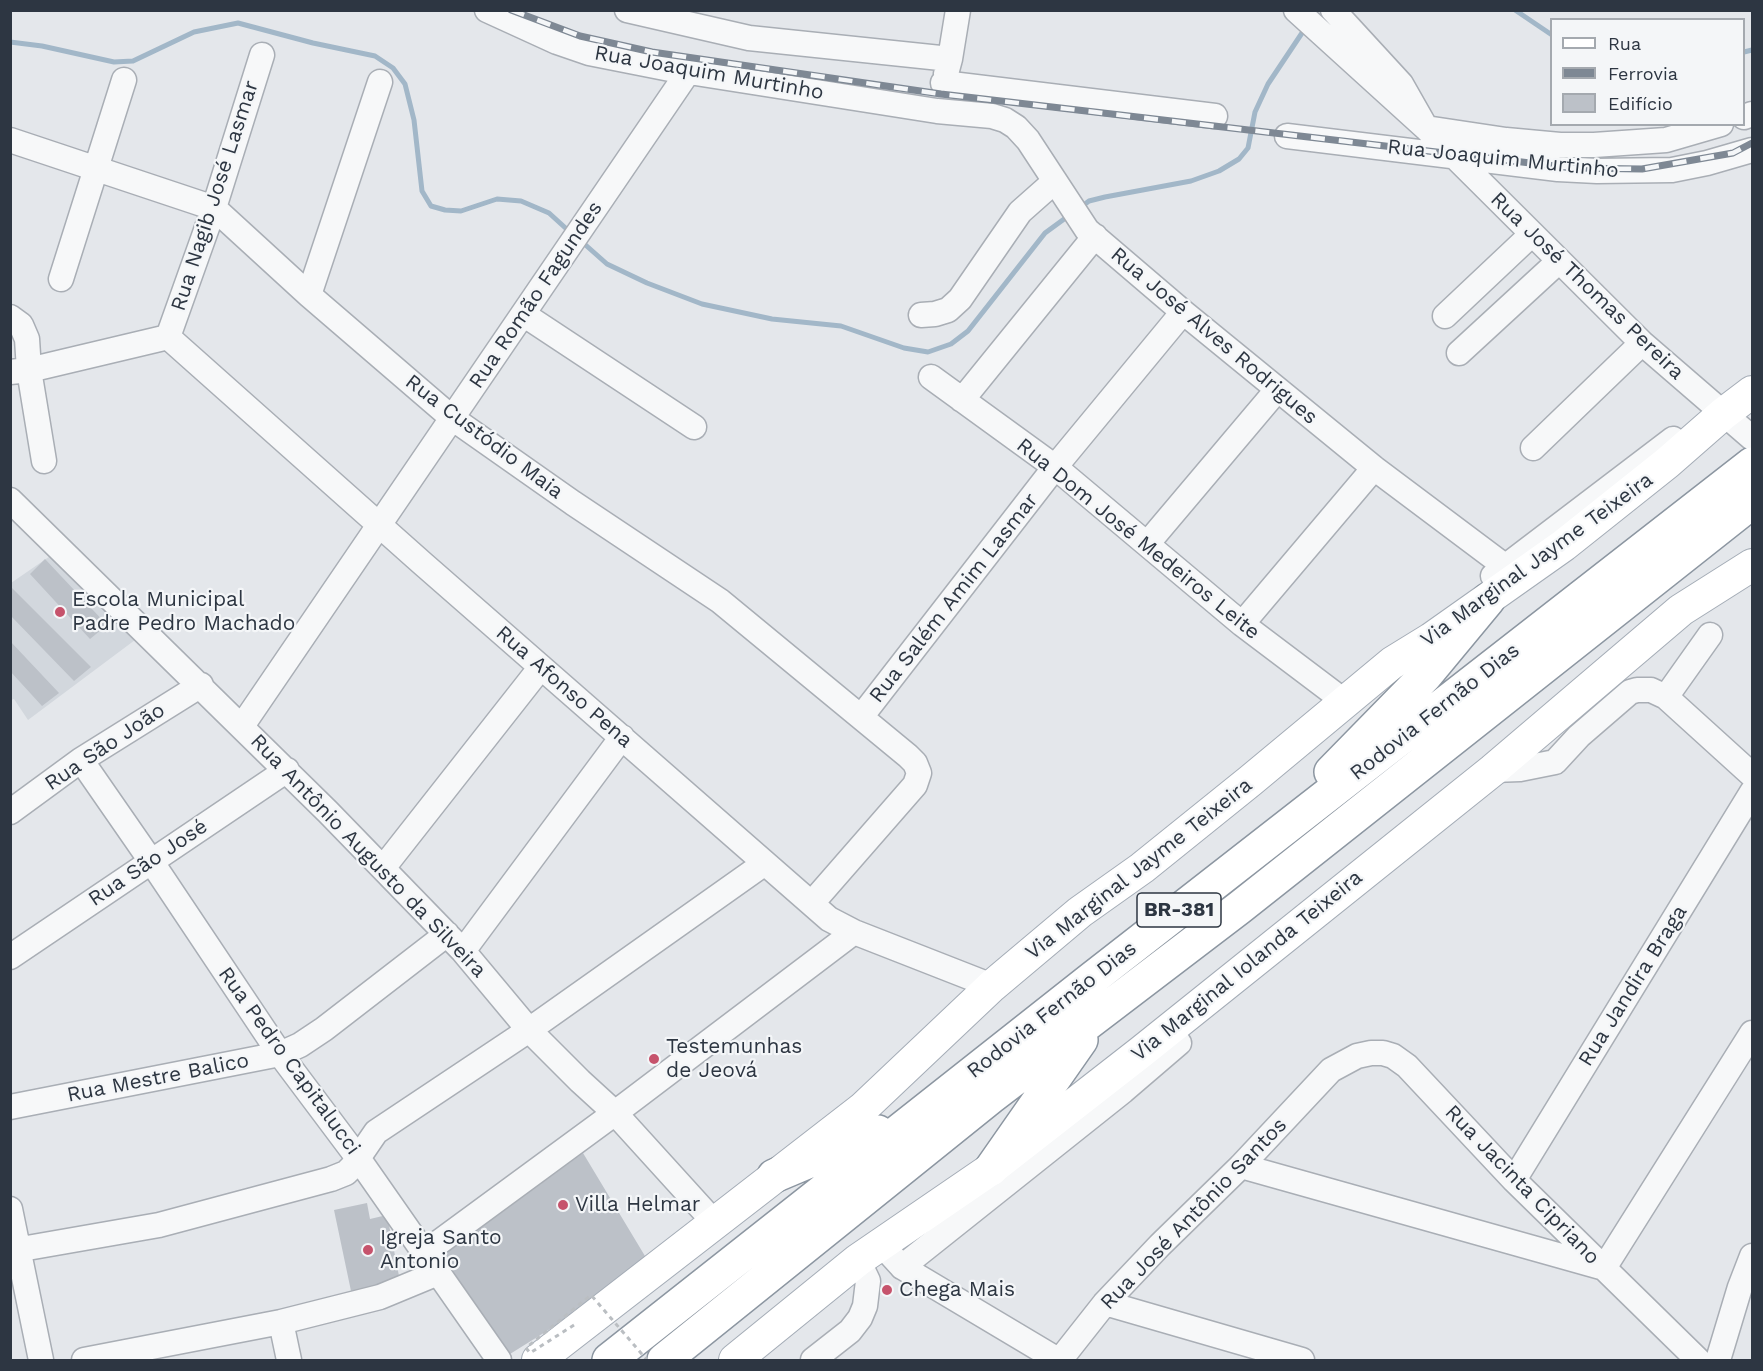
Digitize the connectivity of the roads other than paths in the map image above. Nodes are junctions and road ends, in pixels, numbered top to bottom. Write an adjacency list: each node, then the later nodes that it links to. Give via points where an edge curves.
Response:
1 (487, 10): 8 (street, Rua Joaquim Murtinho, via 589,53)
2 (627, 10): 7 (street, Rua Joaquim Murtinho, via 748,38)
3 (958, 10): 7 (street)
4 (1296, 10): 15 (street, Rua José Thomas Pereira)
5 (1333, 10): 15 (street, Rua José Thomas Pereira, via 1401,84)
6 (262, 55): 22 (street, Rua Nagib José Lasmar)
7 (950, 59): 11 (street)
8 (688, 72): 12 (street, Rua Joaquim Murtinho); 29 (street, Rua Romão Fagundes)
9 (124, 80): 20 (street)
10 (380, 82): 27 (street)
11 (943, 83): 12 (street); 13 (street)
12 (937, 111): 21 (street, Rua José Alves Rodrigues, via 1005,120 1028,140)
13 (1215, 116)
14 (1714, 126): 15 (street, Rua Joaquim Murtinho, via 1666,140 1594,145 1506,140)
15 (1426, 128): 19 (street, Rua José Thomas Pereira)
16 (1287, 136): 19 (street, Rua Joaquim Murtinho)
17 (10, 140): 20 (street, Rua Custódio Maia)
18 (1752, 150): 19 (street, Rua Joaquim Murtinho, via 1707,163 1647,172 1558,169)
19 (1453, 156): 24 (street, Rua José Thomas Pereira)
20 (96, 169): 22 (street, Rua Custódio Maia); 26 (street)
21 (1061, 189): 23 (street, Rua José Alves Rodrigues); 30 (street, via 1020,212 960,299 948,310)
22 (214, 208): 27 (street, Rua Custódio Maia); 33 (street, Rua Nagib José Lasmar)
23 (1091, 233): 28 (street, Rua José Alves Rodrigues); 40 (street)
24 (1532, 234): 25 (street, Rua José Thomas Pereira); 31 (street)
25 (1559, 261): 34 (street, Rua José Thomas Pereira); 35 (street)
26 (61, 279)
27 (309, 295): 42 (street, Rua Custódio Maia)
28 (1183, 312): 38 (street, Rua José Alves Rodrigues); 48 (street, Rua Salém Amim Lasmar)
29 (523, 314): 42 (street, Rua Romão Fagundes); 43 (street)
30 (921, 315)
31 (1445, 316)
32 (10, 317): 36 (street, via 25,331)
33 (168, 337): 36 (street); 52 (street, Rua Afonso Pena)
34 (1642, 343): 41 (street, Rua José Thomas Pereira); 45 (street)
35 (1459, 353)
36 (20, 371): 46 (street)
37 (931, 378): 40 (street, Rua Dom José Medeiros Leite)
38 (1277, 390): 49 (street, Rua José Alves Rodrigues); 53 (street)
39 (1752, 392): 41 (main road, Via Marginal Jayme Teixeira)
40 (962, 400): 48 (street, Rua Dom José Medeiros Leite)
41 (1720, 410): 44 (street, Rua José Thomas Pereira); 55 (street); 56 (main road, Via Marginal Jayme Teixeira, via 1668,463 1602,515)
42 (452, 418): 52 (street, Rua Romão Fagundes); 63 (street, Rua Custódio Maia, via 720,601)
43 (694, 427)
44 (1752, 438)
45 (1533, 448)
46 (44, 461)
47 (1752, 464): 72 (highway, Rodovia Fernão Dias / BR-381)
48 (1055, 467): 53 (street, Rua Dom José Medeiros Leite); 63 (street, Rua Salém Amim Lasmar)
49 (1374, 468): 55 (street, Rua José Alves Rodrigues); 57 (street)
50 (10, 500): 60 (street, Rua Antônio Augusto da Silveira)
51 (1752, 502): 81 (highway, Rodovia Fernão Dias / BR-381, via 1239,908)
52 (380, 526): 59 (street, Rua Afonso Pena); 64 (street, Rua Romão Fagundes)
53 (1147, 544): 57 (street, Rua Dom José Medeiros Leite)
54 (1752, 565): 68 (main road, Via Marginal Iolanda Teixeira, via 1681,610)
55 (1506, 567): 56 (street)
56 (1478, 597): 62 (main road, Via Marginal Jayme Teixeira, via 1431,639 1392,663); 72 (highway, via 1425,676 1336,765)
57 (1242, 624): 62 (street, Rua Dom José Medeiros Leite)
58 (1710, 635): 61 (street)
59 (541, 667): 65 (street, Rua Afonso Pena); 75 (street)
60 (201, 685): 64 (street, Rua Antônio Augusto da Silveira); 66 (street, Rua São João)
61 (1666, 697): 68 (street, via 1644,689 1630,692 1555,762); 69 (street)
62 (1344, 701): 80 (main road, Via Marginal Jayme Teixeira, via 1250,781 1080,912)
63 (861, 717): 76 (street, Rua Custódio Maia, via 908,756 919,773 915,785)
64 (242, 726): 67 (street, Rua Antônio Augusto da Silveira)
65 (622, 737): 74 (street, Rua Afonso Pena); 78 (street, Rua Mestre Balico)
66 (81, 760): 71 (street, Rua São João); 73 (street, Rua Pedro Capitalucci)
67 (287, 770): 73 (street, Rua São José); 75 (street, Rua Antônio Augusto da Silveira)
68 (1492, 770): 92 (main road, Via Marginal Iolanda Teixeira)
69 (1752, 775)
70 (1752, 792): 94 (street, Rua Jandira Braga)
71 (10, 812)
72 (1287, 826): 89 (highway, Rodovia Fernão Dias / BR-381)
73 (151, 861): 79 (street, Rua São José); 85 (street, Rua Pedro Capitalucci)
74 (765, 863): 76 (street, Rua Afonso Pena); 82 (street)
75 (383, 868): 78 (street, Rua Antônio Augusto da Silveira)
76 (812, 903): 77 (street, Rua Afonso Pena, via 829,919)
77 (854, 932): 80 (street, Rua Afonso Pena); 88 (street)
78 (455, 943): 82 (street, Rua Antônio Augusto da Silveira); 85 (street, Rua Mestre Balico, via 300,1045)
79 (10, 957)
80 (992, 986): 93 (main road, Via Marginal Jayme Teixeira, via 862,1109)
81 (1101, 1011): 92 (highway); 111 (highway, Rodovia Fernão Dias / BR-381)
82 (529, 1030): 88 (street, Rua Antônio Augusto da Silveira); 90 (street, via 376,1132)
83 (1752, 1033): 101 (street)
84 (1179, 1043): 100 (street)
85 (280, 1054): 87 (street, Rua Mestre Balico); 90 (street, Rua Pedro Capitalucci)
86 (1331, 1070): 91 (street, Rua José Antônio Santos); 94 (street, Rua Jacinta Cipriano, via 1371,1053 1401,1060)
87 (10, 1107)
88 (615, 1113): 96 (street, Rua Antônio Augusto da Silveira); 98 (street)
89 (916, 1116): 93 (highway); 110 (highway, Rodovia Fernão Dias / BR-381)
90 (358, 1158): 97 (street, via 346,1173 332,1179 159,1225); 98 (street, Rua Pedro Capitalucci)
91 (1241, 1166): 101 (street); 103 (street, Rua José Antônio Santos)
92 (991, 1169): 100 (main road, Via Marginal Iolanda Teixeira)
93 (774, 1176): 96 (main road, Via Marginal Jayme Teixeira)
94 (1514, 1180): 101 (street, Rua Jacinta Cipriano)
95 (10, 1209): 97 (street)
96 (714, 1222): 109 (main road, Via Marginal Jayme Teixeira)
97 (15, 1250): 105 (street)
98 (423, 1254): 102 (street, Rua Pedro Capitalucci)
99 (1752, 1256): 117 (street)
100 (881, 1257): 112 (main road, Via Marginal Iolanda Teixeira); 113 (street, via 868,1281 867,1300 860,1318 850,1331); 114 (street)
101 (1604, 1268): 116 (street, Rua Jacinta Cipriano)
102 (438, 1274): 104 (street, via 380,1297); 108 (street, Rua Pedro Capitalucci)
103 (1105, 1303): 114 (street, Rua José Antônio Santos); 115 (street)
104 (281, 1322): 106 (street); 107 (street)
105 (41, 1360)
106 (84, 1360)
107 (289, 1360)
108 (499, 1360)
109 (538, 1360)
110 (609, 1360)
111 (664, 1360)
112 (735, 1360)
113 (813, 1360)
114 (1059, 1360)
115 (1302, 1360)
116 (1698, 1360)
117 (1718, 1360)

